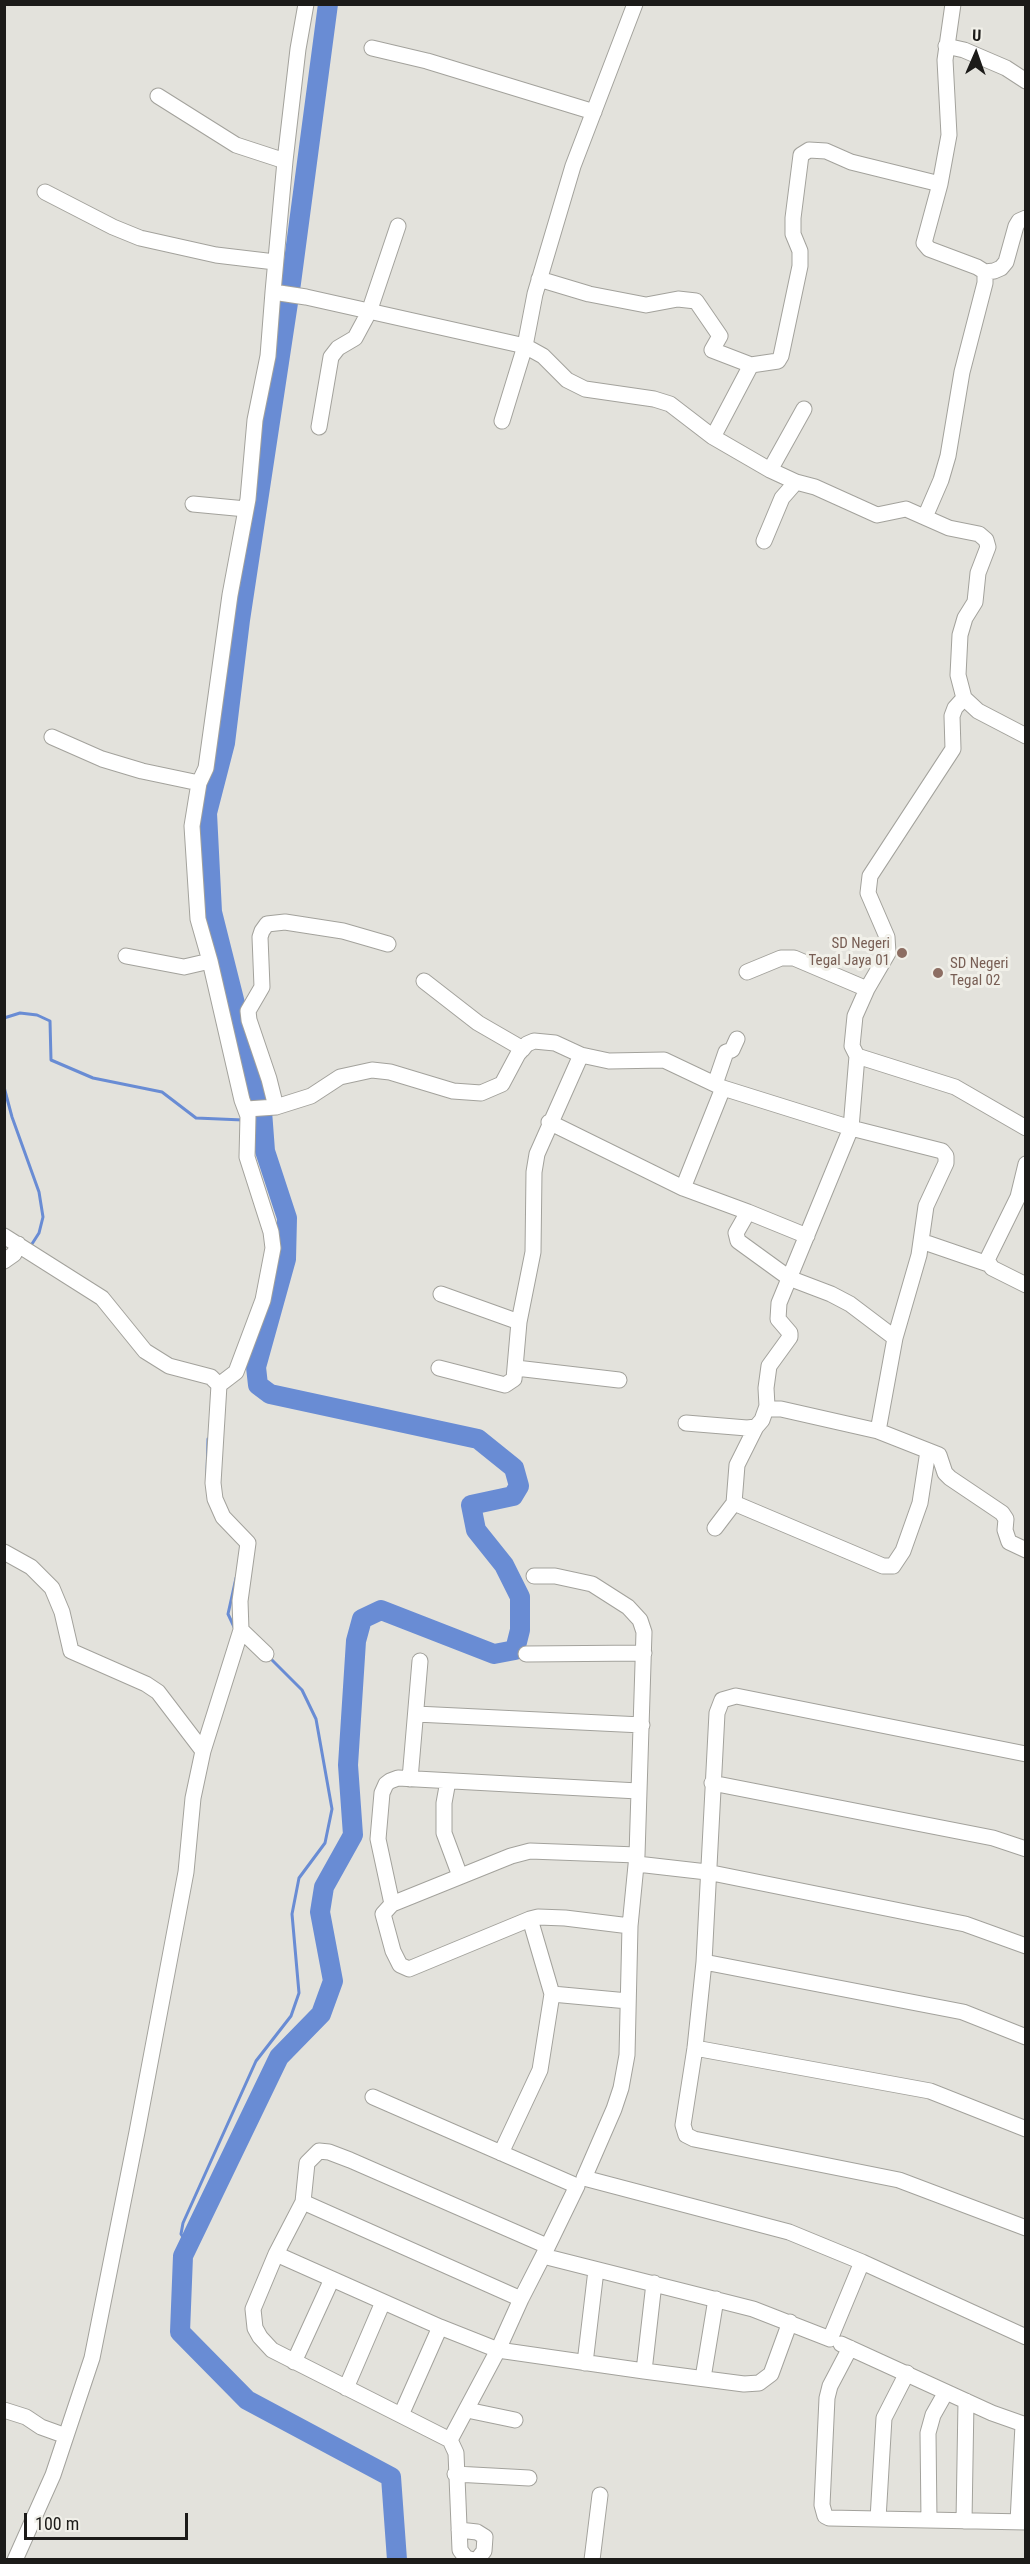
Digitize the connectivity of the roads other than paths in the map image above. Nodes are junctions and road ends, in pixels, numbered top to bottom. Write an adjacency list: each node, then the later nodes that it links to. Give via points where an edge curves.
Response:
1 (306, 4): 9 (street)
2 (635, 4): 8 (street)
3 (953, 4): 4 (street)
4 (946, 46): 6 (street, via 985,59); 10 (street, via 949,135)
5 (372, 48): 8 (street)
6 (1026, 81)
7 (158, 96): 9 (street, via 236,145)
8 (594, 112): 16 (street, via 573,166)
9 (285, 161): 14 (street)
10 (940, 184): 15 (street, via 924,243 929,249); 20 (street, via 851,162 826,151 809,150 801,155 793,218 800,266 781,356 778,362)
11 (45, 192): 14 (street, via 140,238 216,255)
12 (1026, 218): 15 (street, via 1016,226 1006,262 1001,268)
13 (398, 226): 18 (street)
14 (275, 262): 17 (street)
15 (985, 272): 29 (street, via 948,456)
16 (539, 279): 19 (street); 20 (street, via 646,305 678,299 696,301 720,336 712,350)
17 (278, 293): 18 (street); 28 (street, via 256,413)
18 (369, 312): 19 (street); 23 (street, via 355,338 331,357)
19 (525, 346): 22 (street); 24 (street, via 543,356 574,384 661,401)
20 (751, 365): 24 (street)
21 (804, 409): 25 (street)
22 (502, 421)
23 (319, 427)
24 (712, 437): 25 (street)
25 (770, 470): 26 (street)
26 (796, 482): 29 (street, via 877,515 906,509); 30 (street, via 782,498)
27 (193, 504): 28 (street)
28 (246, 509): 34 (street, via 206,768)
29 (925, 517): 31 (street, via 949,528 979,534 988,547 978,573 975,602 960,635 958,675)
30 (764, 541)
31 (964, 698): 32 (street, via 978,711); 40 (street, via 952,716 953,749 870,876 868,893 889,945 886,960)
32 (1026, 736)
33 (52, 737): 34 (street, via 102,759)
34 (199, 783): 37 (street, via 192,820 194,878 198,919)
35 (387, 944): 46 (street, via 343,931 285,922 267,924 262,931 262,987 248,1011)
36 (126, 956): 37 (street, via 184,967)
37 (210, 961): 47 (street)
38 (747, 972): 40 (street, via 781,958 795,958)
39 (424, 981): 42 (street, via 478,1023)
40 (867, 989): 44 (street, via 852,1028 852,1046)
41 (737, 1039): 45 (street, via 732,1050 726,1052)
42 (522, 1048): 43 (street, via 541,1041); 46 (street, via 502,1084 481,1093 453,1091 372,1070 340,1077 311,1096)
43 (581, 1055): 45 (street, via 609,1061 664,1060); 48 (street)
44 (857, 1056): 49 (street); 50 (street, via 955,1087)
45 (719, 1086): 49 (street); 52 (street)
46 (276, 1107): 47 (street)
47 (247, 1109): 67 (street, via 247,1157 273,1248 263,1300 236,1372)
48 (549, 1122): 52 (street); 62 (street, via 534,1172 533,1252)
49 (851, 1128): 55 (street); 56 (street, via 945,1153 946,1163 926,1206)
50 (1026, 1128)
51 (1026, 1164): 58 (street, via 1018,1197)
52 (683, 1188): 53 (street)
53 (748, 1212): 55 (street); 59 (street, via 736,1239)
54 (4, 1236): 57 (street)
55 (807, 1236): 59 (street)
56 (921, 1241): 58 (street); 63 (street)
57 (12, 1253): 67 (street, via 102,1298 145,1351 169,1366 211,1377)
58 (988, 1264): 60 (street)
59 (789, 1278): 63 (street, via 831,1294); 68 (street, via 777,1312 790,1338 769,1366)
60 (1026, 1285)
61 (441, 1294): 62 (street)
62 (519, 1322): 65 (street)
63 (895, 1338): 71 (street)
64 (439, 1368): 65 (street, via 505,1385 514,1379)
65 (516, 1368): 66 (street)
66 (619, 1380)
67 (219, 1384): 78 (street, via 215,1499 223,1517 248,1543)
68 (766, 1409): 70 (street); 71 (street)
69 (686, 1423): 70 (street)
70 (756, 1427): 73 (street, via 737,1465)
71 (878, 1431): 72 (street)
72 (928, 1451): 73 (street, via 920,1503 903,1551 893,1566 883,1566); 75 (street, via 939,1455 950,1478 1002,1513 1009,1542)
73 (734, 1503): 74 (street)
74 (715, 1528)
75 (1026, 1550)
76 (4, 1552): 85 (street, via 31,1567 52,1588 71,1651 158,1692)
77 (534, 1576): 79 (street, via 592,1584 628,1607 640,1620)
78 (240, 1634): 80 (street); 85 (street)
79 (644, 1653): 81 (street); 84 (street)
80 (266, 1654)
81 (526, 1654)
82 (420, 1661): 83 (street)
83 (416, 1714): 84 (street); 87 (street)
84 (642, 1725): 90 (street)
85 (203, 1751): 138 (street, via 193,1798 186,1872 116,2244 89,2369)
86 (1026, 1754): 89 (street, via 736,1696 727,1697 718,1705)
87 (410, 1779): 88 (street); 95 (street, via 398,1778 386,1784 378,1817 378,1839)
88 (448, 1781): 90 (street); 94 (street, via 444,1833)
89 (712, 1783): 91 (street, via 993,1838); 93 (street)
90 (638, 1791): 92 (street)
91 (1026, 1849)
92 (637, 1860): 93 (street); 94 (street, via 530,1851); 97 (street)
93 (707, 1872): 98 (street, via 965,1924); 99 (street)
94 (460, 1876): 95 (street)
95 (392, 1904): 96 (street, via 384,1914 384,1922 400,1965 409,1969)
96 (531, 1919): 97 (street, via 565,1918); 100 (street)
97 (630, 1926): 101 (street)
98 (1026, 1946)
99 (704, 1962): 102 (street, via 963,2012); 103 (street)
100 (552, 1994): 101 (street); 106 (street, via 540,2070)
101 (628, 2001): 107 (street, via 627,2055 621,2088)
102 (1026, 2037)
103 (695, 2048): 105 (street, via 930,2091); 109 (street, via 684,2125 686,2135 899,2180)
104 (373, 2097): 106 (street)
105 (1026, 2129)
106 (501, 2153): 107 (street)
107 (580, 2182): 110 (street); 112 (street, via 775,2227)
108 (303, 2202): 110 (street, via 307,2163 319,2151 329,2152); 111 (street); 116 (street)
109 (1026, 2228)
110 (545, 2251): 113 (street); 116 (street)
111 (276, 2254): 114 (street); 125 (street, via 256,2296 253,2318 260,2337 272,2350)
112 (862, 2262): 121 (street); 122 (street)
113 (596, 2270): 115 (street); 126 (street)
114 (332, 2279): 118 (street); 125 (street)
115 (654, 2283): 117 (street); 127 (street)
116 (521, 2299): 124 (street)
117 (716, 2299): 119 (street); 129 (street)
118 (383, 2302): 120 (street); 130 (street)
119 (790, 2322): 122 (street); 129 (street, via 766,2379 744,2384)
120 (440, 2327): 124 (street); 135 (street)
121 (1026, 2337)
122 (830, 2339): 123 (street)
123 (850, 2348): 128 (street); 143 (street, via 827,2398 822,2511 829,2518)
124 (498, 2350): 126 (street); 134 (street)
125 (294, 2362): 130 (street)
126 (585, 2363): 127 (street)
127 (645, 2371): 129 (street)
128 (907, 2373): 131 (street); 143 (street, via 884,2418)
129 (703, 2378)
130 (346, 2388): 135 (street)
131 (946, 2392): 132 (street); 144 (street, via 928,2433)
132 (966, 2401): 137 (street); 145 (street)
133 (4, 2410): 138 (street)
134 (467, 2410): 136 (street); 139 (street)
135 (401, 2415): 139 (street)
136 (515, 2420)
137 (1024, 2425): 146 (street)
138 (66, 2436): 148 (street)
139 (450, 2440): 140 (street, via 456,2453)
140 (455, 2474): 141 (street); 147 (street)
141 (529, 2478)
142 (600, 2495): 150 (street)
143 (878, 2519): 144 (street)
144 (929, 2520): 145 (street)
145 (964, 2521): 146 (street)
146 (1022, 2522)
147 (459, 2530): 149 (street, via 462,2554); 149 (street, via 485,2537 484,2551)
148 (15, 2559)
149 (475, 2559)
150 (592, 2559)

